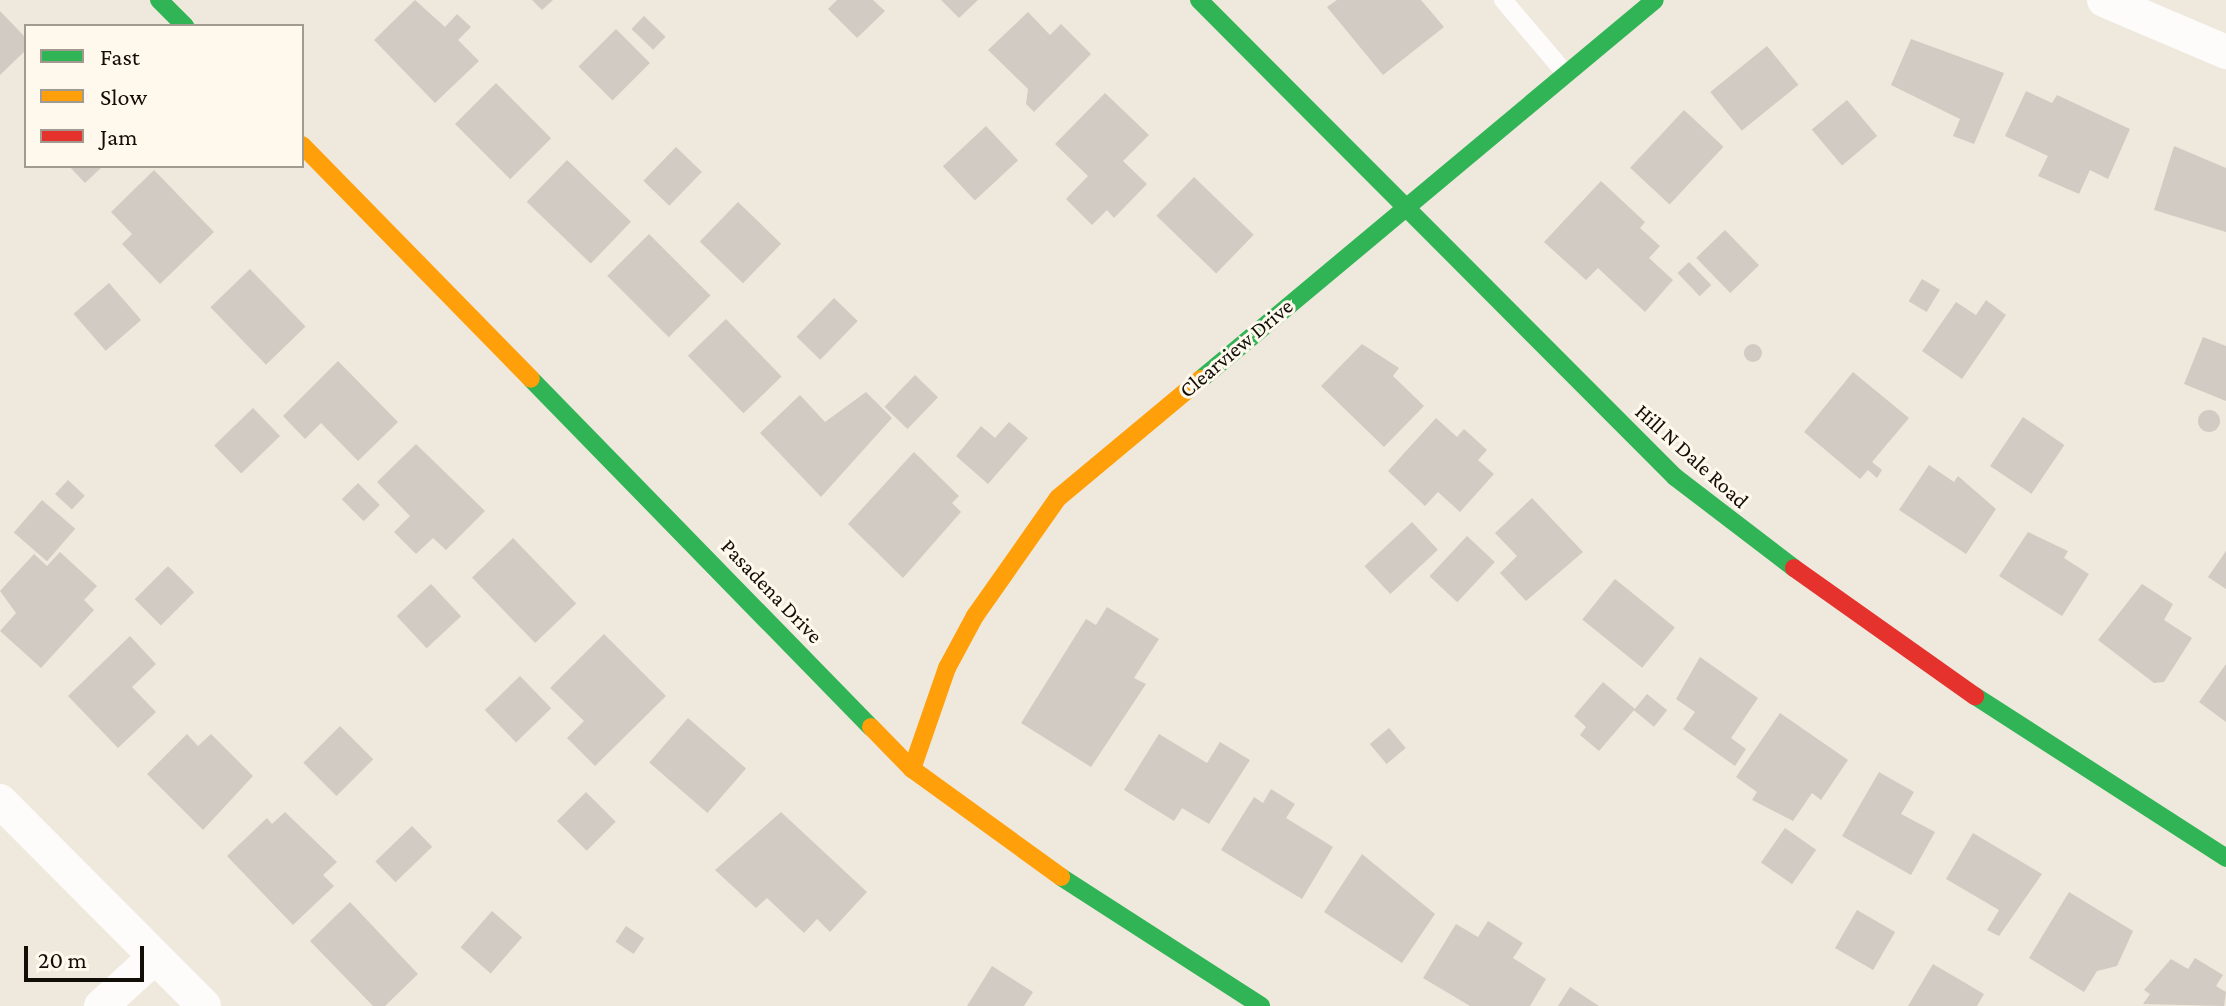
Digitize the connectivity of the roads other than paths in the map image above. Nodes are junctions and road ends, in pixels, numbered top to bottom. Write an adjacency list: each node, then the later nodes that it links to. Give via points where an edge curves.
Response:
1 (159, 0): 6 (street)
2 (1199, 0): 10 (street, Hill N Dale Road)
3 (1503, 0): 8 (lane)
4 (1655, 0): 8 (street, Clearview Drive)
5 (2104, 0): 7 (street)
6 (183, 24)
7 (2226, 52)
8 (1566, 74): 10 (street, Clearview Drive)
9 (304, 147): 11 (street, Pasadena Drive)
10 (1403, 210): 11 (street, Clearview Drive, via 1100,461 1027,532 947,668); 13 (street, Hill N Dale Road, via 1675,477 1792,574)
11 (912, 769): 17 (street, Pasadena Drive, via 1084,894)
12 (0, 801): 14 (street)
13 (2226, 858)
14 (154, 958): 15 (street); 16 (street)
15 (101, 1006)
16 (204, 1006)
17 (1261, 1006)

